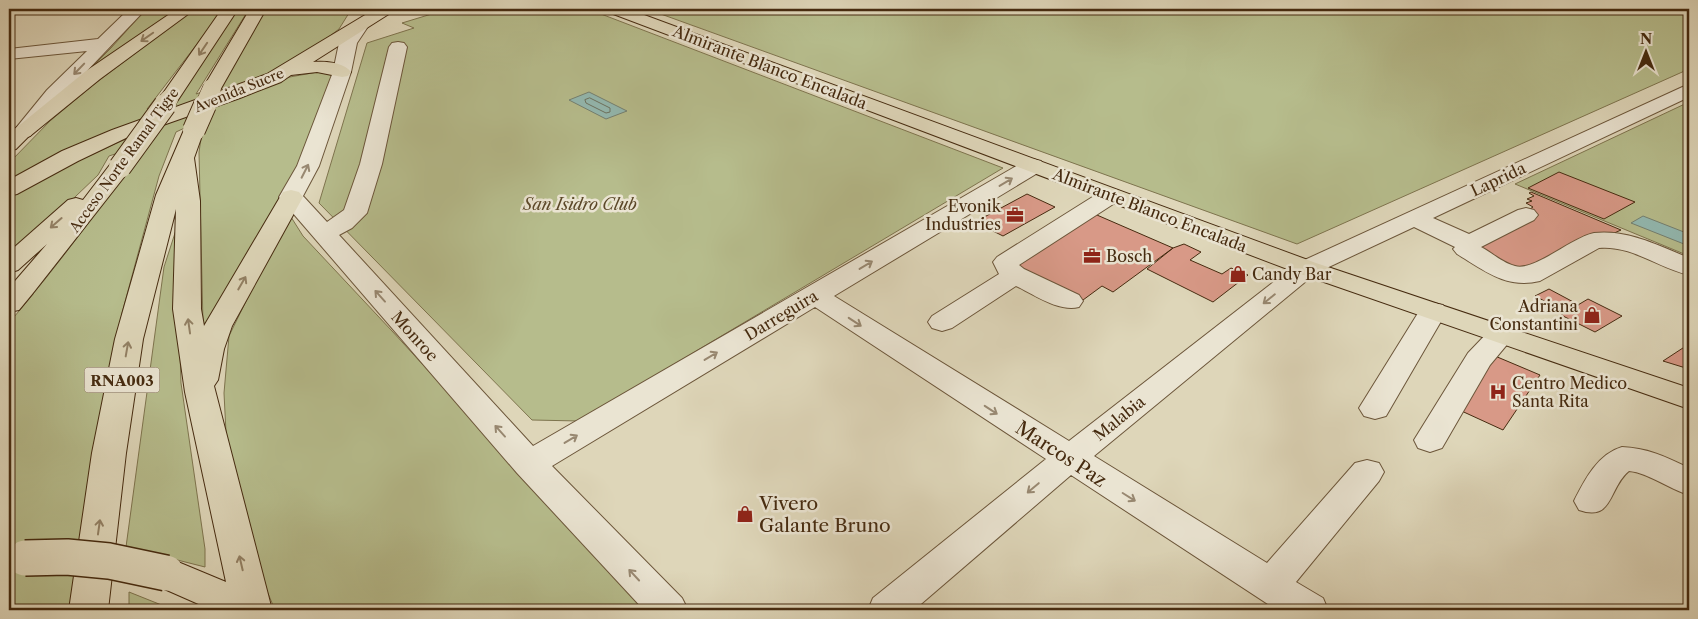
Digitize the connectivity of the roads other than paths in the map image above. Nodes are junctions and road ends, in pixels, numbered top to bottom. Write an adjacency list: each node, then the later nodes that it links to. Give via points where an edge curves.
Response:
1 (138, 9): 8 (street)
2 (187, 9): 14 (main road, one-way to 14, via 93,76)
3 (230, 9): 17 (main road, Acceso Norte Ramal Tigre, one-way to 17, bridge)
4 (258, 9): 15 (main road, RNA003, bridge, via 212,88)
5 (386, 9): 7 (main road)
6 (614, 9): 16 (main road, Almirante Blanco Encalada)
7 (358, 17): 11 (main road, Avenida Sucre, via 329,43); 12 (street)
8 (103, 44): 10 (street); 14 (street, one-way to 14)
9 (398, 46): 25 (street, via 355,213)
10 (9, 54)
11 (287, 71): 12 (main road, via 321,66); 18 (main road, Avenida Sucre, via 242,91 119,134)
12 (342, 72): 21 (street, one-way to 12, via 308,166)
13 (1689, 90): 24 (street, Laprida)
14 (16, 138)
15 (189, 143): 37 (main road, one-way to 15, via 186,309); 48 (main road, RNA003, one-way to 15, via 109,453 129,339 168,195)
16 (1033, 166): 22 (main road, Almirante Blanco Encalada); 31 (street, Darreguira, one-way to 16)
17 (119, 167): 27 (main road, one-way to 27); 33 (main road, Acceso Norte Ramal Tigre, via 80,221)
18 (45, 169): 19 (main road); 20 (main road, Avenida Sucre)
19 (9, 182)
20 (9, 189)
21 (292, 196): 25 (street, Monroe); 37 (main road, one-way to 21, via 209,349 218,326)
22 (1110, 196): 29 (main road, Almirante Blanco Encalada); 30 (street, via 1006,262)
23 (1526, 215): 26 (street)
24 (1414, 218): 26 (street); 29 (street, Laprida)
25 (324, 234): 42 (street, Monroe, one-way to 25)
26 (1469, 244): 28 (street, via 1466,249 1476,256 1517,276 1531,275 1593,241 1604,239 1624,242)
27 (9, 265)
28 (1689, 267)
29 (1307, 268): 34 (main road, Almirante Blanco Encalada); 41 (street, Malabia, one-way to 41)
30 (1015, 275): 32 (street); 35 (street)
31 (814, 295): 41 (street, Marcos Paz, one-way to 41); 42 (street, Darreguira, one-way to 31)
32 (1069, 301)
33 (9, 304)
34 (1433, 311): 36 (main road, Almirante Blanco Encalada); 39 (street)
35 (942, 322)
36 (1501, 335): 38 (main road, Almirante Blanco Encalada); 40 (street, via 1478,360)
37 (200, 392): 50 (main road, one-way to 37)
38 (1689, 399)
39 (1374, 408)
40 (1430, 440)
41 (1068, 459): 47 (street, Marcos Paz, one-way to 47); 52 (street, Malabia, one-way to 52)
42 (529, 464): 51 (street, Monroe, one-way to 42)
43 (1366, 472): 47 (street)
44 (1689, 482): 45 (street, via 1641,460 1622,459 1614,465)
45 (1591, 501)
46 (17, 559): 49 (main road, bridge, via 68,557 109,561 166,573 217,595)
47 (1270, 586): 53 (street, Marcos Paz)
48 (88, 610)
49 (231, 610)
50 (252, 610)
51 (668, 610)
52 (887, 610)
53 (1308, 610)

